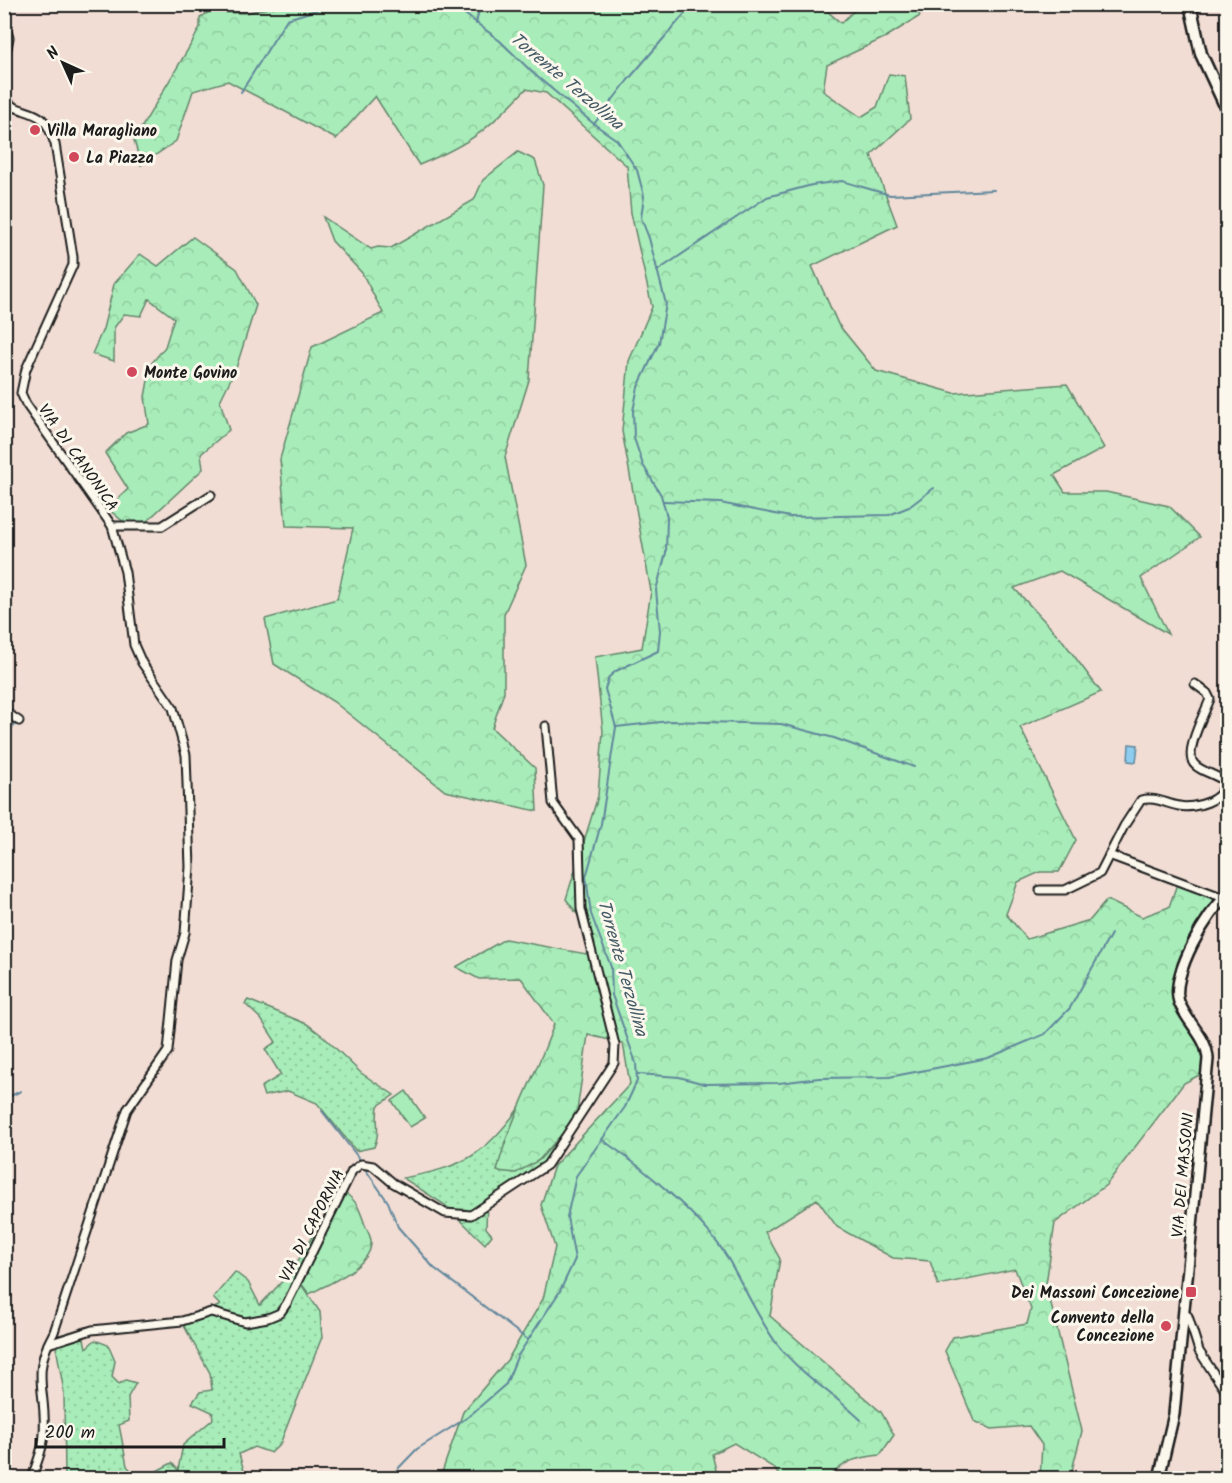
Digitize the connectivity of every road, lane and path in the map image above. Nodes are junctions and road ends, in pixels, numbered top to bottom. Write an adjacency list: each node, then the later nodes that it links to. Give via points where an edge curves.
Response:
1 (1190, 4): 5 (main road, via 1201,54)
2 (4, 20): 3 (street, via 9,38)
3 (4, 64)
4 (4, 99): 7 (street, VIA DI CANONICA, via 42,119 49,129 55,144 73,257 73,265 26,369 21,393)
5 (1227, 112)
6 (211, 495): 7 (street, via 162,526)
7 (112, 526): 16 (street, VIA DI CANONICA, via 119,544 134,645 172,708 186,755 190,867 186,922 177,960 166,1056 126,1110)
8 (1195, 684): 12 (street, via 1210,699 1194,736 1191,758 1194,765 1224,781 1221,791 1196,806 1141,800)
9 (4, 711): 10 (street)
10 (19, 721)
11 (546, 726): 16 (street, VIA DI CAPORNIA, via 553,803 579,839 581,909 615,1046 614,1063 547,1165 471,1215 445,1213 363,1164 352,1171 280,1313 245,1323 211,1312 182,1321 92,1330)
12 (1109, 855): 13 (street, via 1100,873 1065,890); 14 (street)
13 (1040, 890)
14 (1226, 897): 15 (street, VIA DEI MASSONI, via 1201,929 1179,976 1179,1001 1208,1047)
15 (1185, 1314): 17 (street, via 1200,1351); 19 (street, VIA DEI MASSONI, via 1174,1414)
16 (48, 1344): 18 (street, via 41,1359 39,1379 45,1433)
17 (1227, 1395)
18 (32, 1479)
19 (1159, 1479)

